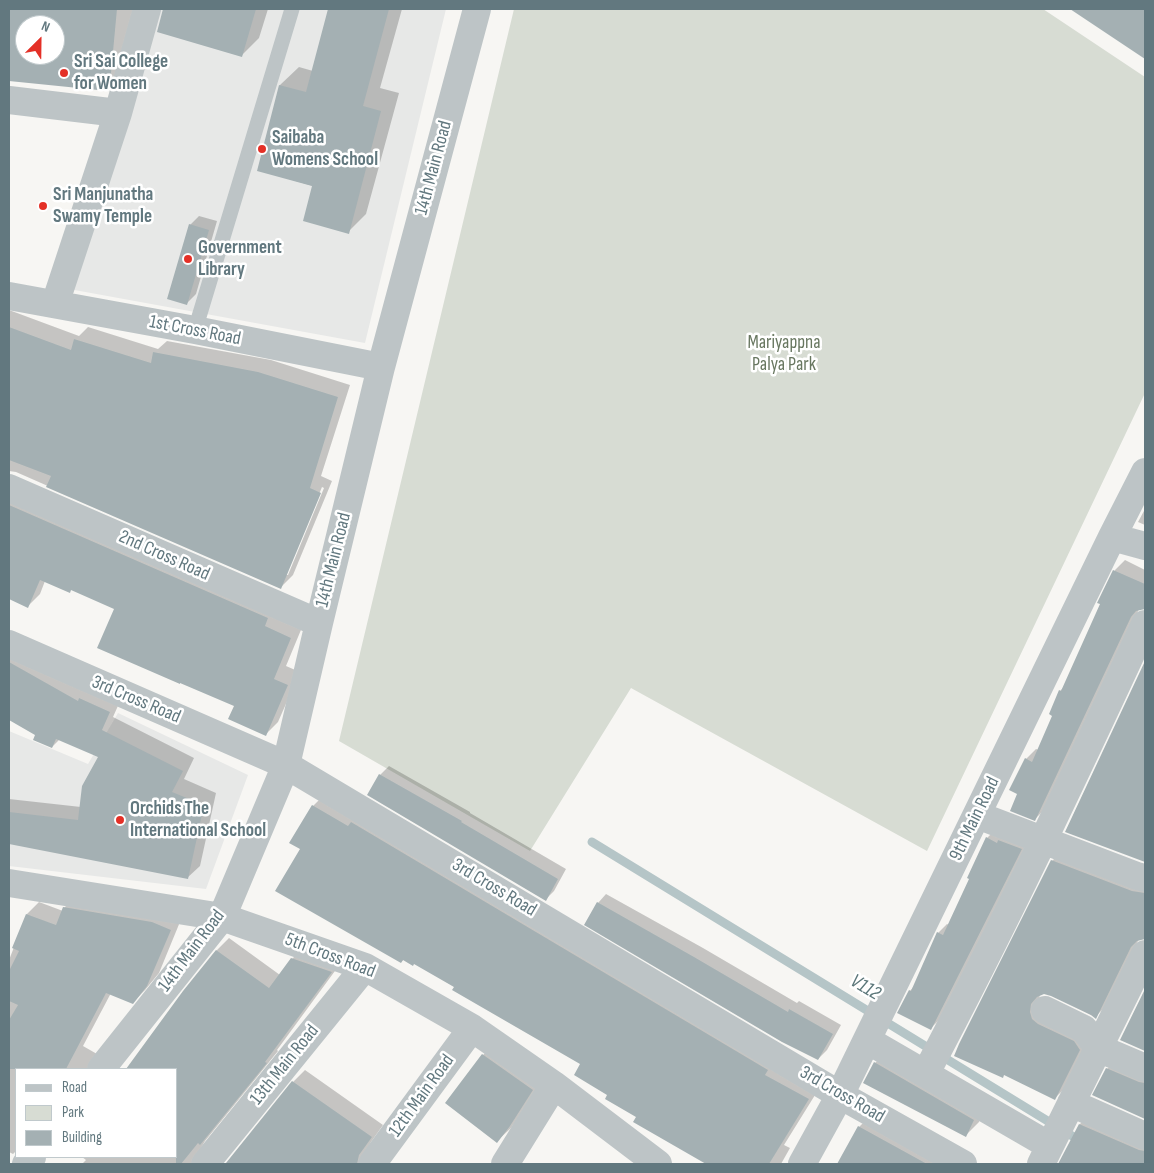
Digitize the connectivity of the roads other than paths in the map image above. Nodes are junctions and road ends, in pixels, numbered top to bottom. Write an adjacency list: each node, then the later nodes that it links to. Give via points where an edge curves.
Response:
1 (147, 9): 5 (street)
2 (292, 9): 8 (lane)
3 (477, 9): 9 (street, 14th Main Road)
4 (9, 100): 5 (street)
5 (118, 113): 7 (street)
6 (9, 296): 7 (street, 1st Cross Road)
7 (55, 304): 8 (street, 1st Cross Road)
8 (195, 330): 9 (street, 1st Cross Road)
9 (382, 367): 14 (street, 14th Main Road)
10 (1145, 472): 12 (street, 9th Main Road)
11 (9, 488): 14 (street, 2nd Cross Road)
12 (1112, 537): 13 (street); 18 (street, 9th Main Road)
13 (1145, 546)
14 (319, 624): 17 (street, 14th Main Road)
15 (1145, 624): 19 (street)
16 (9, 644): 17 (street, 3rd Cross Road)
17 (286, 765): 22 (street, 14th Main Road); 33 (street, 3rd Cross Road)
18 (977, 815): 19 (street); 27 (street, 9th Main Road)
19 (1044, 840): 20 (street); 29 (street)
20 (1145, 878)
21 (9, 883): 22 (street, 5th Cross Road)
22 (222, 917): 24 (street, 5th Cross Road); 30 (street, 14th Main Road)
23 (1145, 954): 28 (street)
24 (365, 967): 26 (street, 5th Cross Road); 36 (street, 13th Main Road)
25 (1045, 1010): 28 (street, via 1084,1028)
26 (472, 1028): 32 (street, 5th Cross Road); 37 (street, 12th Main Road)
27 (870, 1035): 29 (street); 33 (street, 9th Main Road)
28 (1098, 1048): 31 (street); 34 (street)
29 (933, 1059): 34 (street)
30 (102, 1068)
31 (1145, 1068)
32 (554, 1085): 38 (street); 39 (street, 5th Cross Road)
33 (840, 1096): 40 (street, 9th Main Road); 41 (street, 3rd Cross Road)
34 (1056, 1134): 35 (street)
35 (1145, 1136)
36 (205, 1164)
37 (372, 1164)
38 (505, 1164)
39 (658, 1164)
40 (802, 1164)
41 (963, 1164)

